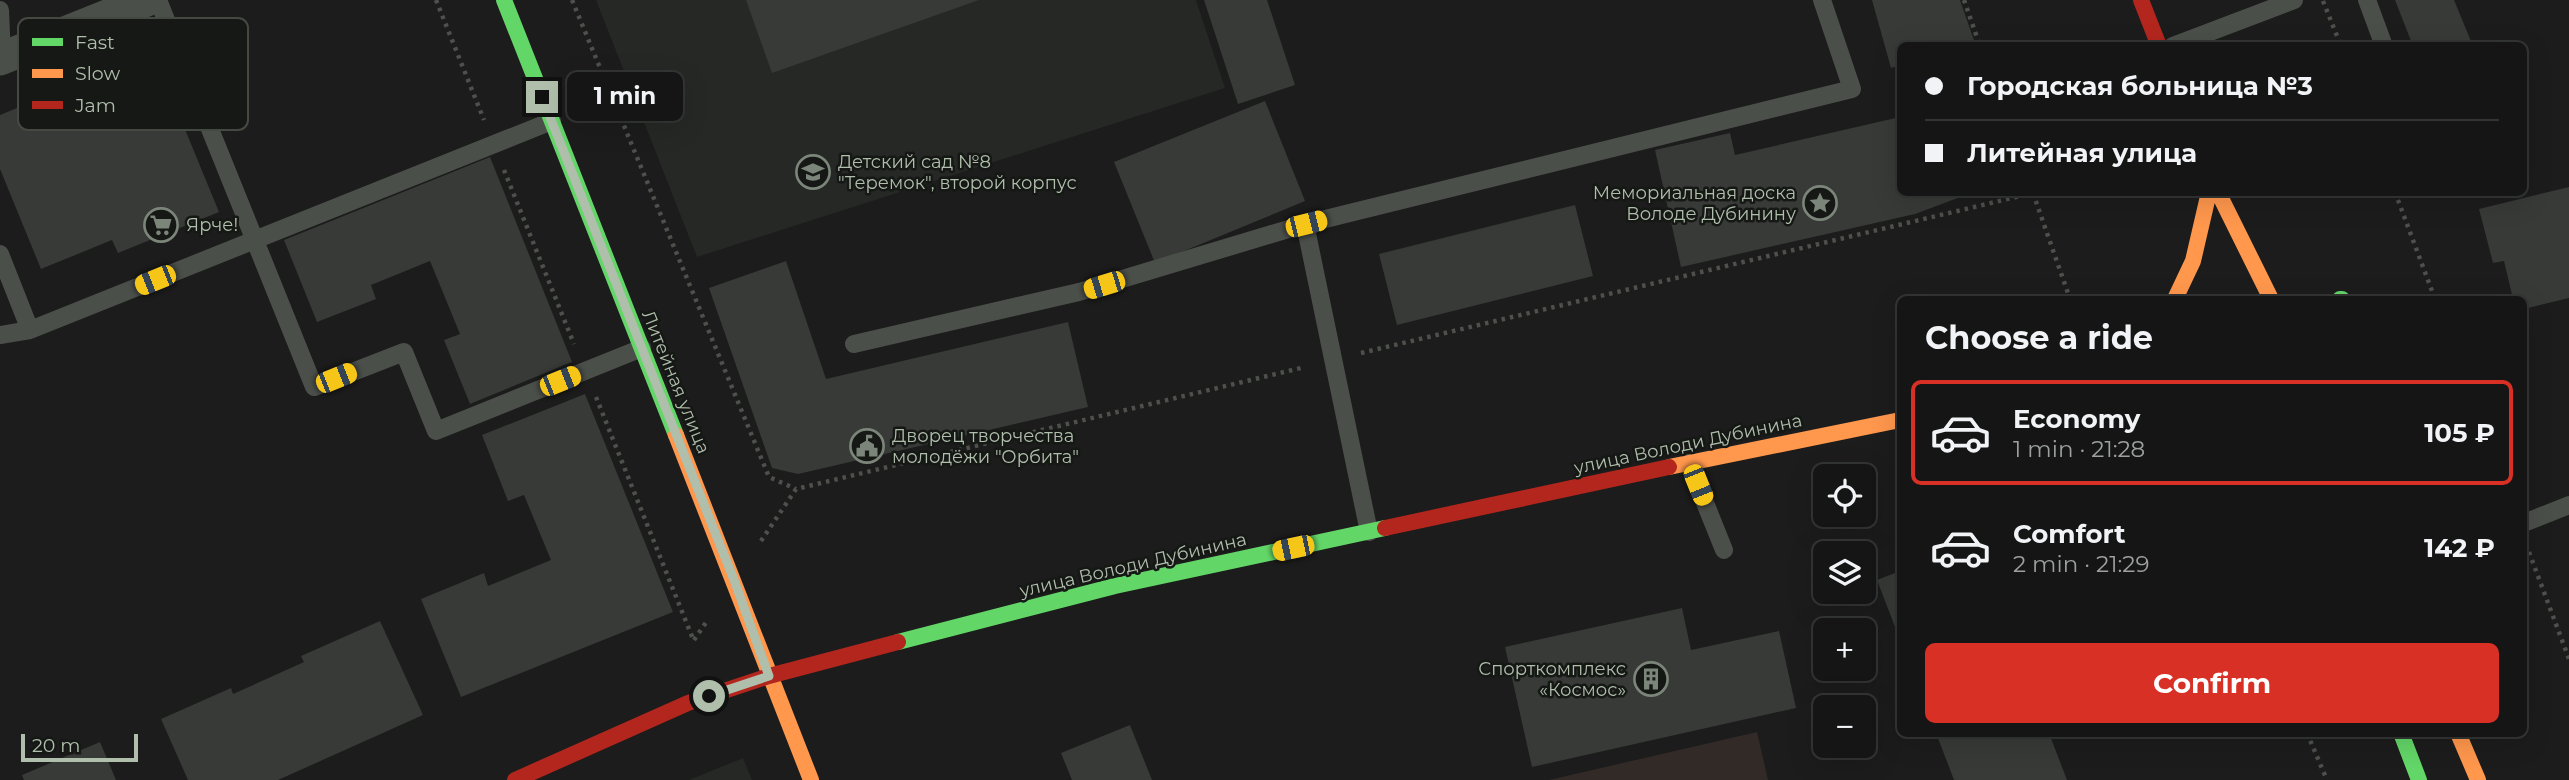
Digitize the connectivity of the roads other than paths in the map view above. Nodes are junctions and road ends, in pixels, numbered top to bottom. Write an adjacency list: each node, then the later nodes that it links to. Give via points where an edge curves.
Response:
1 (147, 0): 9 (street)
2 (158, 0): 10 (lane)
3 (504, 0): 16 (street, Литейная улица)
4 (1822, 0): 21 (lane, via 1852,89)
5 (2141, 0): 11 (street)
6 (2294, 0): 12 (lane)
7 (2367, 0): 13 (lane)
8 (0, 10): 15 (lane)
9 (102, 18)
10 (165, 18)
11 (2157, 42)
12 (2184, 42)
13 (2383, 42)
14 (18, 51): 15 (street)
15 (1, 58)
16 (552, 121): 22 (lane); 30 (street, Литейная улица)
17 (211, 130): 22 (lane)
18 (2208, 196): 25 (street, via 2187,280)
19 (2217, 196): 24 (street)
20 (2218, 196): 26 (street)
21 (1306, 224): 29 (lane, via 1079,292); 35 (lane)
22 (255, 240): 27 (lane); 30 (lane, via 314,387 404,352 436,431)
23 (0, 254): 27 (lane)
24 (2233, 259)
25 (2177, 296)
26 (2269, 296)
27 (30, 330): 28 (lane)
28 (0, 335)
29 (854, 344)
30 (642, 348): 37 (street, Литейная улица)
31 (1897, 421): 32 (street, улица Володи Дубинина)
32 (1689, 463): 35 (street, улица Володи Дубинина); 36 (lane)
33 (2569, 505): 34 (lane)
34 (2527, 522)
35 (1369, 532): 37 (street, улица Володи Дубинина, via 1115,586)
36 (1724, 550)
37 (769, 676): 42 (street, улица Володи Дубинина, via 688,703); 43 (street, Литейная улица)
38 (2403, 737): 44 (street)
39 (2460, 737): 41 (street)
40 (2468, 737): 41 (street)
41 (2468, 755): 45 (street)
42 (515, 780)
43 (811, 780)
44 (2420, 780)
45 (2478, 780)

